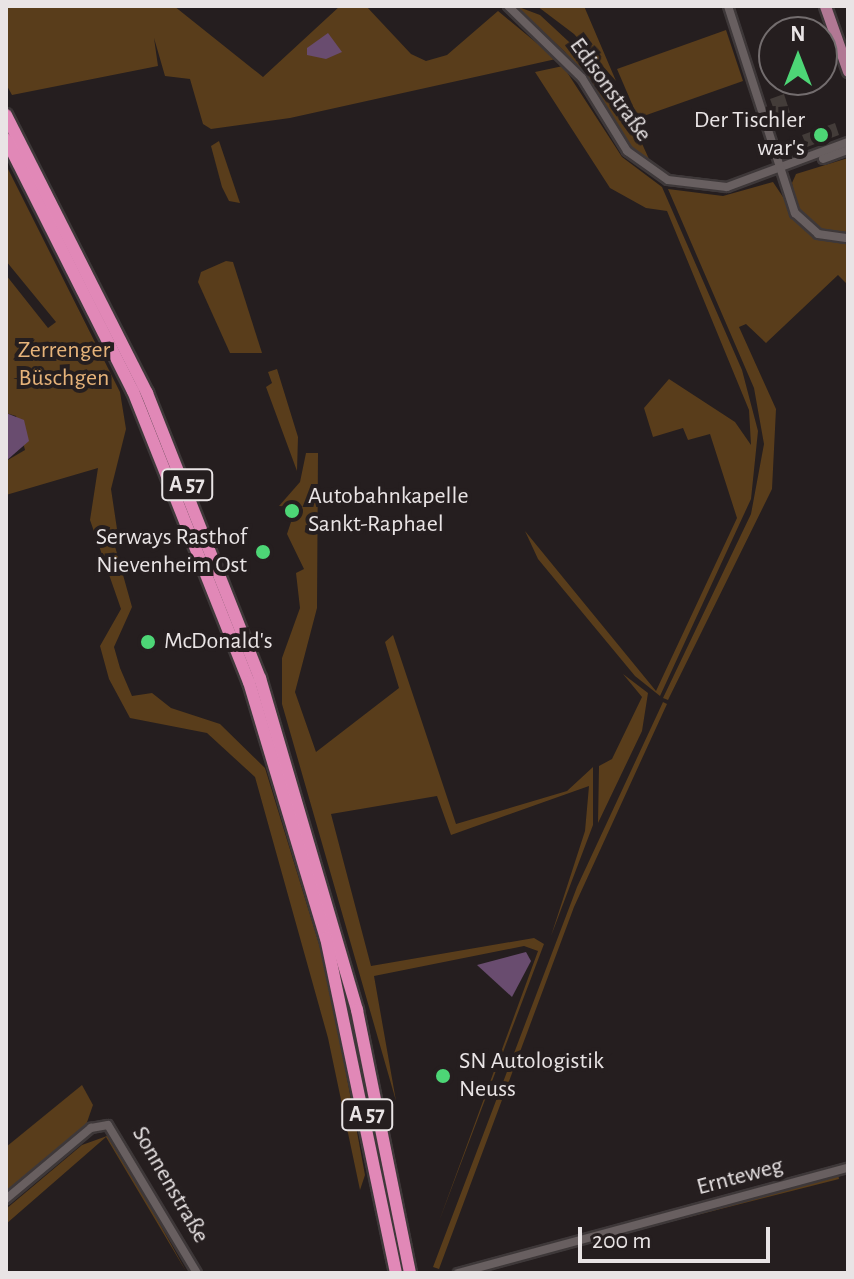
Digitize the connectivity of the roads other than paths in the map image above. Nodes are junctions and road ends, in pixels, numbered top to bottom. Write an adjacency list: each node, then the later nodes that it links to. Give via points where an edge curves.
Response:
1 (508, 6): 9 (street, Edisonstraße, via 554,44 627,151 654,173 710,188)
2 (728, 6): 9 (street)
3 (825, 6): 4 (main road)
4 (848, 71)
5 (6, 115): 14 (highway, A 57, via 147,393 252,653 332,911)
6 (6, 139): 13 (highway, A 57, via 133,391 249,682 296,827 350,1033)
7 (848, 142): 9 (street, Edisonstraße)
8 (848, 150): 9 (street, Edisonstraße)
9 (780, 171): 10 (street, via 805,225 827,237)
10 (848, 238)
11 (848, 1168): 16 (street, Ernteweg)
12 (6, 1199): 15 (street, Sonnenstraße, via 103,1124 121,1137)
13 (396, 1272)
14 (410, 1272)
15 (197, 1273)
16 (458, 1273)

